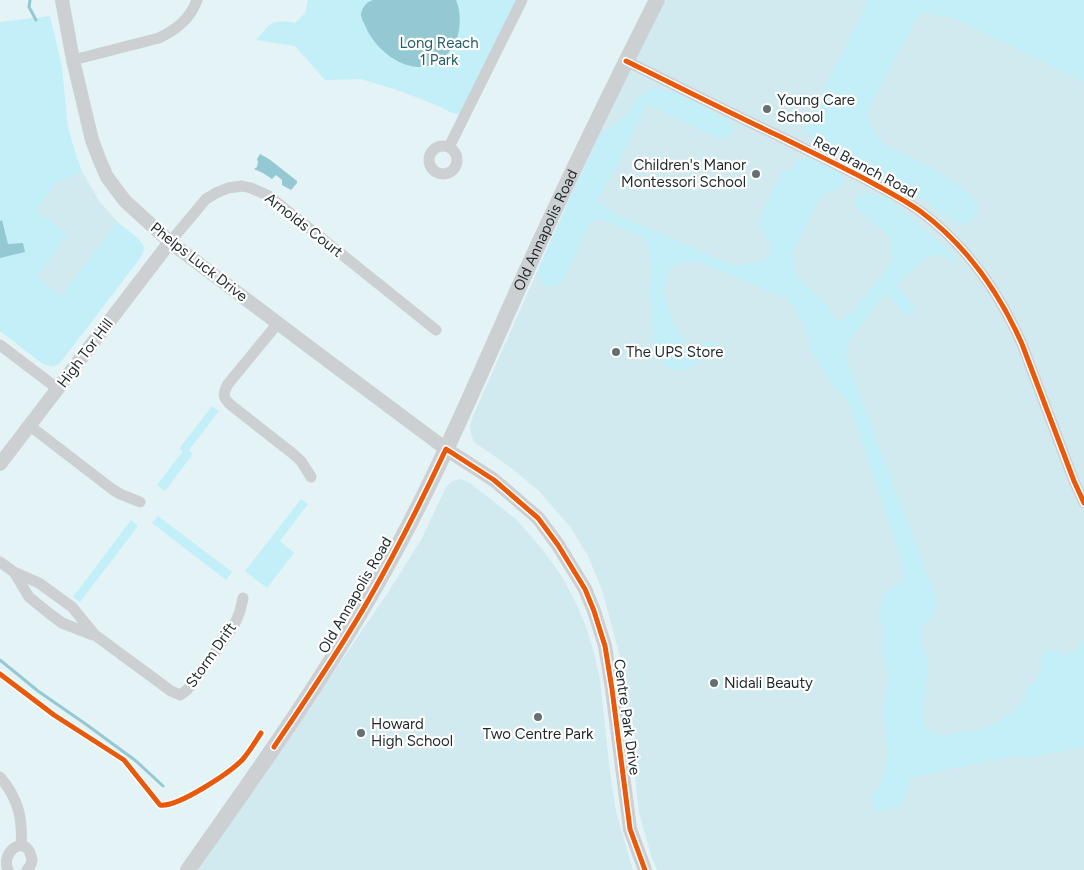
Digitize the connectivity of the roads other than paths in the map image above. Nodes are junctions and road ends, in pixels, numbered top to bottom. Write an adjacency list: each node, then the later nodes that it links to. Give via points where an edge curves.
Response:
1 (62, 0): 5 (street, Phelps Luck Drive)
2 (197, 0): 5 (street, via 182,24 159,38)
3 (522, 0): 7 (street)
4 (657, 0): 6 (main road, Old Annapolis Road)
5 (73, 60): 8 (street, Phelps Luck Drive, via 92,140 107,177 125,202)
6 (626, 61): 14 (main road, Old Annapolis Road, via 552,214); 18 (street, Red Branch Road, via 900,198 961,247 984,276 1013,324)
7 (449, 147)
8 (170, 242): 9 (street, Phelps Luck Drive); 10 (street, Arnolds Court, via 206,199 216,192 242,186 252,188 269,196); 12 (street, High Tor Hill)
9 (278, 323): 14 (street, Phelps Luck Drive); 16 (street, via 228,384 224,396 226,401 301,461)
10 (436, 330)
11 (0, 345): 12 (street)
12 (58, 389): 13 (street, High Tor Hill)
13 (30, 426): 15 (street, High Tor Hill); 17 (street, via 112,489)
14 (446, 449): 27 (main road, Old Annapolis Road, via 389,564 350,631); 28 (street, Centre Park Drive, via 494,480 538,518 585,589 605,646 630,829)
15 (0, 464)
16 (311, 477)
17 (140, 502)
18 (1084, 503)
19 (0, 562): 20 (street, Storm Drift)
20 (14, 572): 22 (street, Storm Drift, via 38,583 72,606); 22 (street, Storm Drift, via 29,597 50,614 62,623)
21 (243, 598): 22 (street, Storm Drift, via 230,633 180,695 171,692)
22 (95, 635)
23 (0, 777): 24 (street, via 14,798 20,816)
24 (21, 846): 25 (street, via 6,852 4,862); 26 (street, via 32,857)
25 (8, 870)
26 (27, 870)
27 (188, 870)
28 (644, 870)

